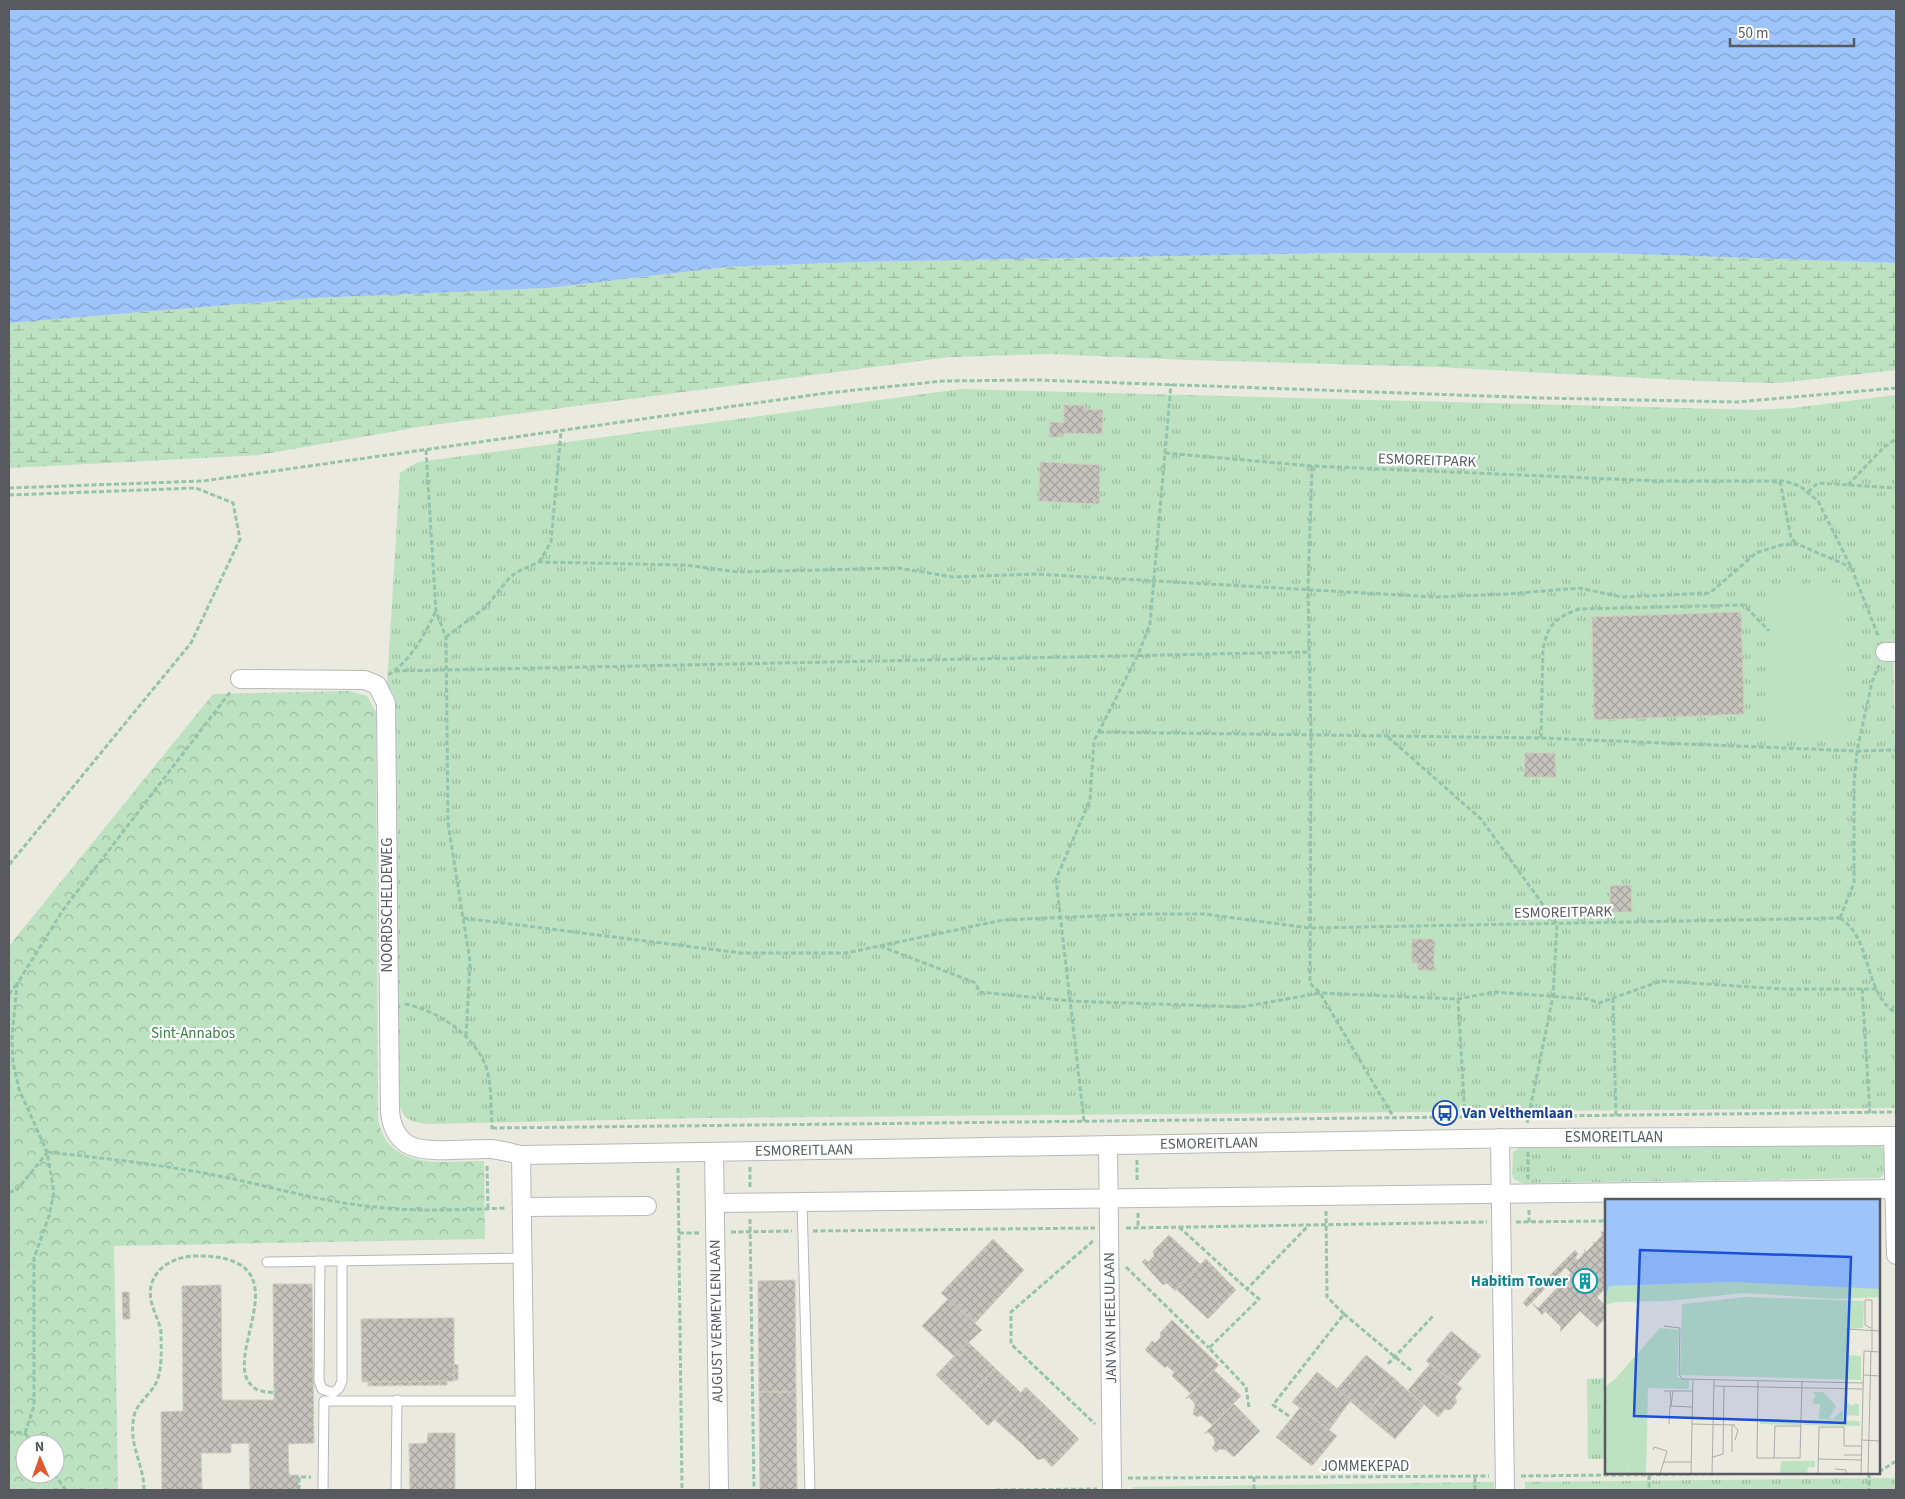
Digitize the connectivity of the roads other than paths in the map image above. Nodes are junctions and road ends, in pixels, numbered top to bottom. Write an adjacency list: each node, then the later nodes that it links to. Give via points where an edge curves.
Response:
1 (240, 678): 6 (street, NOORDSCHELDEWEG, via 356,679 377,685 386,703 391,1124 399,1138 420,1149 492,1149)
2 (1895, 1136): 3 (street, ESMOREITLAAN); 7 (street)
3 (1500, 1138): 4 (street, ESMOREITLAAN); 8 (street)
4 (1108, 1145): 5 (street, ESMOREITLAAN); 9 (street, JAN VAN HEELULAAN)
5 (714, 1152): 6 (street, ESMOREITLAAN); 11 (street, AUGUST VERMEYLENLAAN)
6 (521, 1155): 13 (street)
7 (1896, 1189): 8 (street); 14 (street)
8 (1501, 1194): 9 (street); 21 (street, via 1507,1227)
9 (1108, 1198): 10 (street); 22 (street, JAN VAN HEELULAAN, via 1116,1232 1112,1440)
10 (802, 1202): 11 (street); 27 (lane)
11 (715, 1203): 26 (street, AUGUST VERMEYLENLAAN)
12 (647, 1206): 13 (street)
13 (522, 1207): 15 (street)
14 (1896, 1255)
15 (523, 1258): 17 (lane); 20 (street)
16 (320, 1261): 17 (lane); 17 (lane, via 319,1381 322,1389 333,1393 342,1381); 18 (lane)
17 (342, 1261)
18 (267, 1262)
19 (397, 1400): 20 (lane); 23 (lane, via 324,1401); 24 (lane)
20 (525, 1401): 25 (street)
21 (1511, 1481)
22 (1119, 1485)
23 (323, 1490)
24 (396, 1490)
25 (526, 1490)
26 (719, 1490)
27 (810, 1490)

